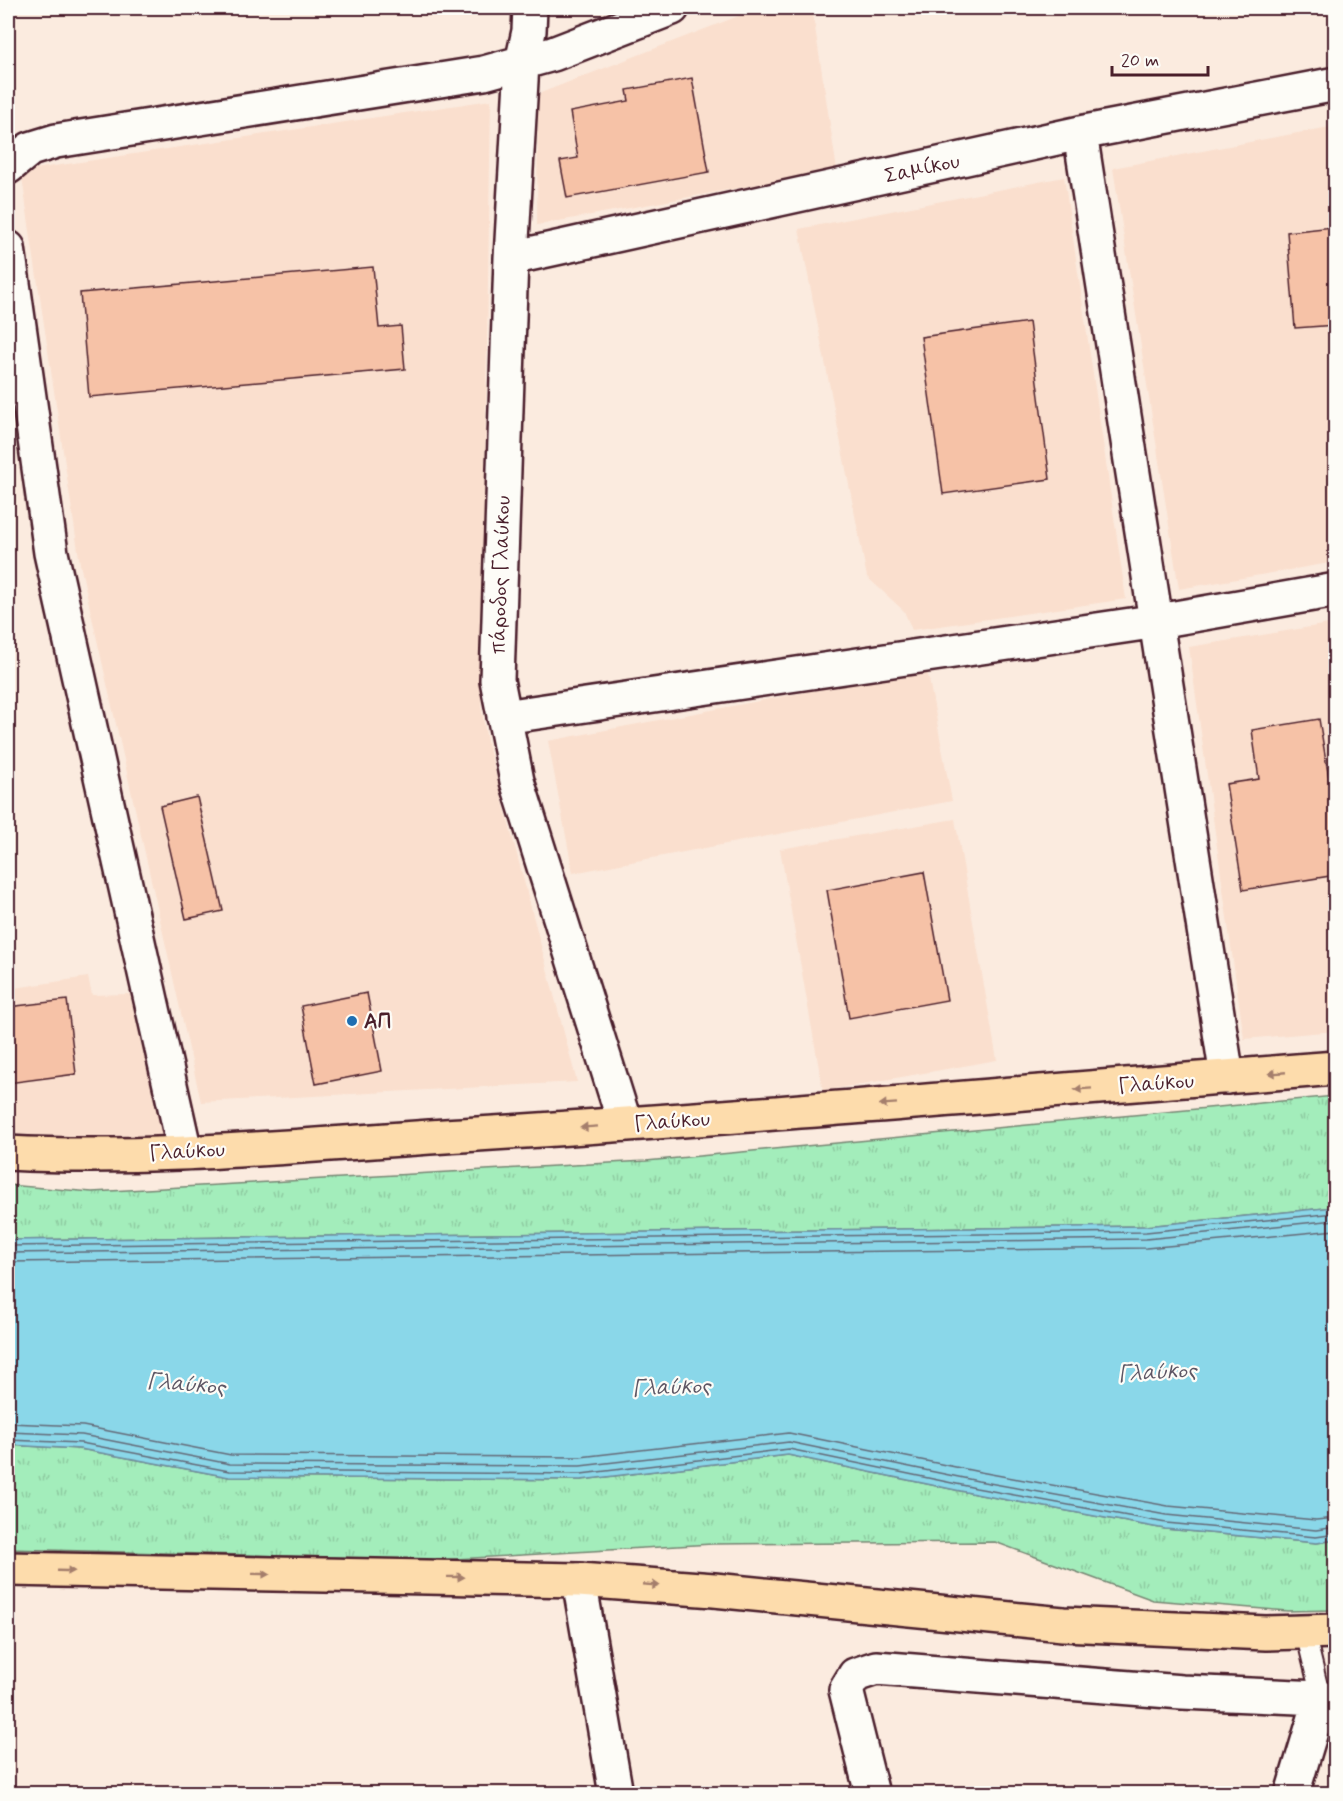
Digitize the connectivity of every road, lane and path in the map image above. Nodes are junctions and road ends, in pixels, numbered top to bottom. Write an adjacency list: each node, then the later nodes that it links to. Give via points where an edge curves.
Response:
1 (530, 8): 3 (street, πάροδος Γλαύκου, via 530,31)
2 (672, 8): 3 (street)
3 (522, 63): 6 (street, via 462,77 56,141 30,149); 8 (street, πάροδος Γλαύκου)
4 (1335, 84): 5 (street, Σαμίκου)
5 (1080, 133): 8 (street, Σαμίκου); 10 (street)
6 (8, 167)
7 (8, 248): 15 (street, via 51,553)
8 (511, 258): 11 (street, πάροδος Γλαύκου, via 497,680)
9 (1335, 590): 10 (street)
10 (1158, 621): 11 (street); 13 (street)
11 (504, 717): 14 (street, πάροδος Γλαύκου, via 517,781)
12 (1335, 1068): 13 (main road, Γλαύκου, one-way to 13)
13 (1227, 1077): 14 (main road, Γλαύκου, one-way to 14)
14 (625, 1124): 15 (main road, Γλαύκου, one-way to 15)
15 (185, 1152): 16 (main road, Γλαύκου, via 66,1156)
16 (8, 1153)
17 (8, 1569): 18 (main road, one-way to 18)
18 (579, 1580): 19 (main road, one-way to 19, via 1063,1624); 22 (street)
19 (1320, 1632): 20 (lane)
20 (1321, 1698): 21 (lane); 23 (street, via 1182,1692 876,1668 855,1675 846,1690); 24 (street)
21 (1335, 1729)
22 (616, 1794)
23 (872, 1794)
24 (1293, 1794)

